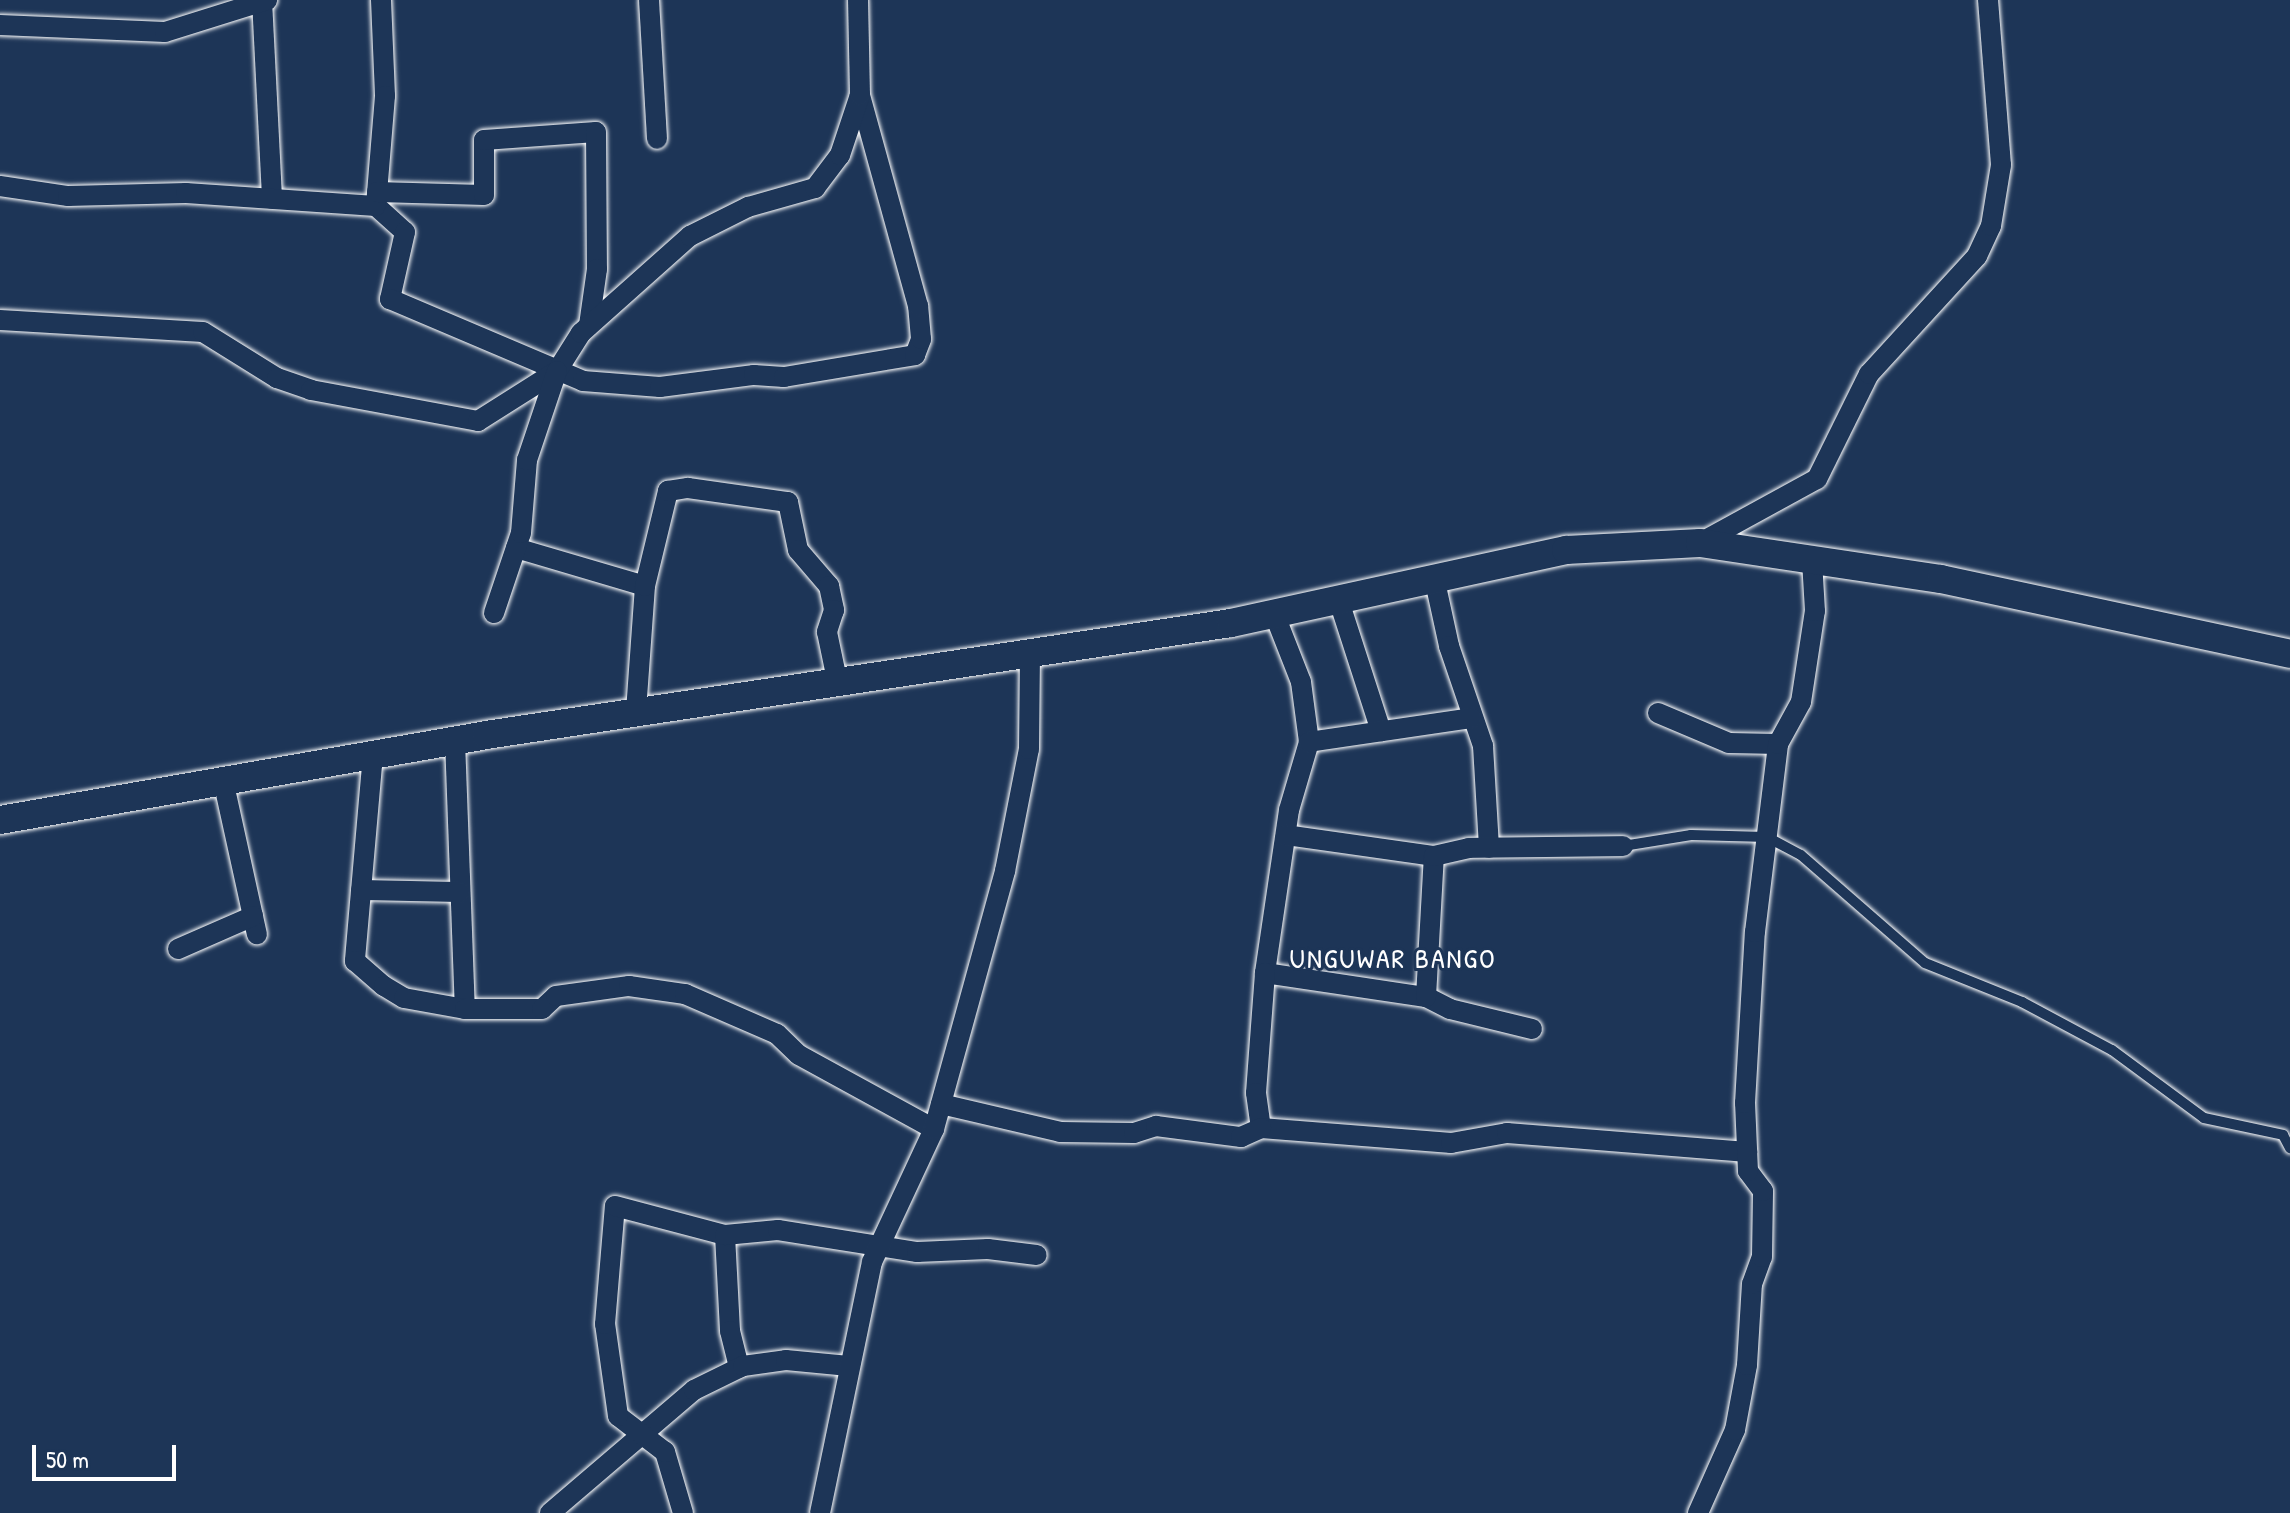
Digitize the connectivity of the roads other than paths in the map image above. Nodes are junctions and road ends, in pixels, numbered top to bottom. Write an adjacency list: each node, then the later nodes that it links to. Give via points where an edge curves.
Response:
1 (381, 0): 11 (street, via 385,96)
2 (649, 0): 8 (street)
3 (858, 0): 7 (street)
4 (1988, 0): 15 (street, via 2001,165 1991,226 1977,256 1869,374 1817,479)
5 (264, 1): 6 (street, via 165,32); 10 (street)
6 (0, 25)
7 (860, 95): 13 (street, via 840,155 815,188 748,207 690,236); 14 (street, via 918,306 921,339 915,355 795,376 660,387 583,381)
8 (657, 139)
9 (0, 186): 10 (street, via 68,196 186,193)
10 (272, 199): 11 (street)
11 (376, 199): 13 (street, via 484,195 484,140 596,132 597,269); 14 (street, via 405,232 390,299)
12 (0, 320): 14 (street, via 203,332 277,378 311,390 478,421)
13 (589, 325): 14 (street)
14 (557, 371): 16 (street, via 527,460)
15 (1700, 543): 17 (main road); 18 (main road, via 1566,550)
16 (516, 548): 19 (street); 21 (street)
17 (1812, 560): 24 (main road, via 1941,579); 32 (street, via 1815,611 1801,702)
18 (1434, 577): 20 (main road); 28 (street)
19 (645, 586): 25 (street, via 668,491 688,488 788,502 798,550 829,586 834,610 827,632); 26 (street)
20 (1338, 598): 22 (main road); 29 (street)
21 (494, 613)
22 (1274, 613): 23 (main road); 31 (street, via 1301,682)
23 (1030, 650): 25 (main road); 48 (street, via 1029,749 1008,855)
24 (2290, 654)
25 (837, 680): 26 (main road)
26 (636, 711): 30 (main road)
27 (1658, 713): 32 (street, via 1729,743)
28 (1471, 718): 29 (street); 39 (street, via 1483,746)
29 (1381, 731): 31 (street)
30 (455, 740): 33 (main road); 42 (street)
31 (1309, 742): 36 (street)
32 (1778, 744): 37 (street)
33 (373, 754): 34 (main road); 41 (street)
34 (223, 780): 35 (main road); 43 (street, via 255,925)
35 (0, 820)
36 (1286, 835): 40 (street); 44 (street)
37 (1767, 837): 38 (lane, via 1691,835); 51 (lane, via 1801,855 1925,963 2022,1002 2112,1050 2204,1118 2283,1135); 52 (street, via 1755,932)
38 (1623, 846): 39 (street)
39 (1489, 848): 40 (street)
40 (1434, 856): 45 (street)
41 (361, 890): 42 (street); 46 (street, via 355,961 364,972 404,998)
42 (460, 892): 46 (street)
43 (178, 949)
44 (1265, 973): 45 (street); 49 (street, via 1256,1093)
45 (1426, 997): 47 (street, via 1450,1009)
46 (465, 1009): 50 (street, via 542,1009 556,996 657,987 744,1016 777,1034 799,1055)
47 (1532, 1029)
48 (941, 1104): 49 (street, via 1060,1132 1134,1133 1156,1126 1241,1137); 50 (street)
49 (1261, 1128): 52 (street, via 1451,1143 1507,1133)
50 (934, 1129): 54 (street)
51 (2290, 1148)
52 (1747, 1152): 62 (street, via 1748,1171 1763,1191 1762,1257 1752,1284 1747,1365 1735,1430)
53 (725, 1235): 54 (street, via 778,1230); 57 (street, via 730,1331); 58 (street, via 615,1206 605,1324 618,1416 630,1430)
54 (879, 1246): 55 (street); 56 (street)
55 (1037, 1255)
56 (849, 1366): 57 (street, via 786,1360); 61 (street)
57 (739, 1368): 58 (street, via 694,1390)
58 (646, 1434): 59 (street); 60 (street, via 665,1452)
59 (550, 1513)
60 (683, 1513)
61 (820, 1513)
62 (1698, 1513)

